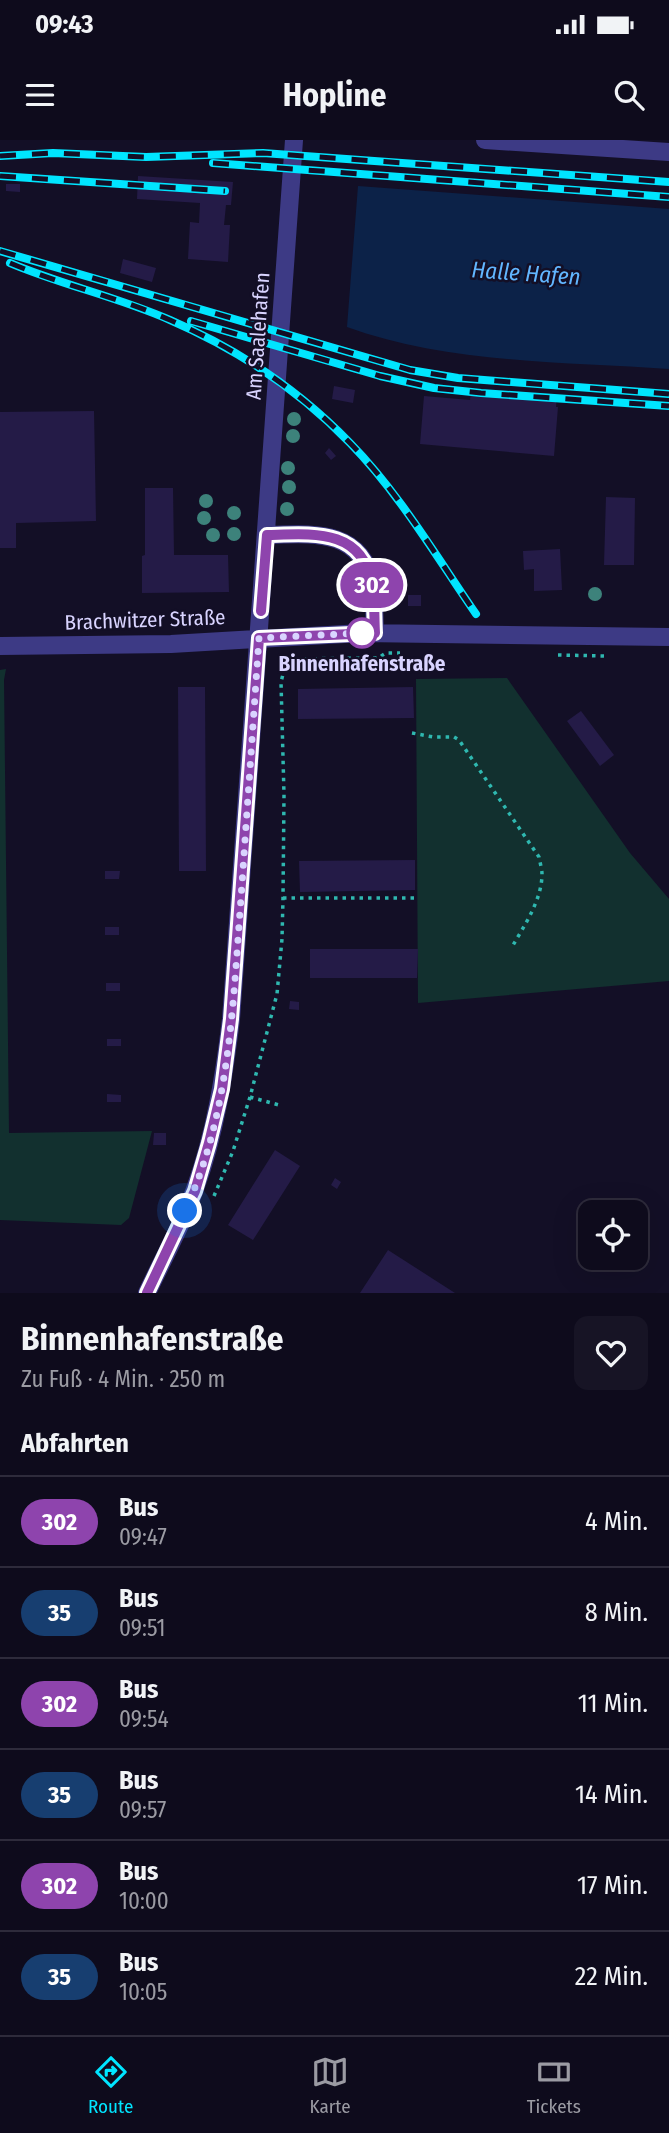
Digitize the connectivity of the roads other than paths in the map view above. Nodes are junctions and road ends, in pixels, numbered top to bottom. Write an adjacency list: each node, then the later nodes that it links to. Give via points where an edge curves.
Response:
1 (294, 140): 4 (street, Am Saalehafen)
2 (485, 140): 3 (street)
3 (669, 152)
4 (267, 535): 5 (street, via 310,534 337,538 349,546 368,570); 7 (street)
5 (375, 633): 6 (street, Brachwitzer Straße); 7 (street, Brachwitzer Straße)
6 (669, 637)
7 (259, 638): 8 (street, Brachwitzer Straße); 9 (street, via 222,1089 195,1191)
8 (0, 646)
9 (147, 1293)

